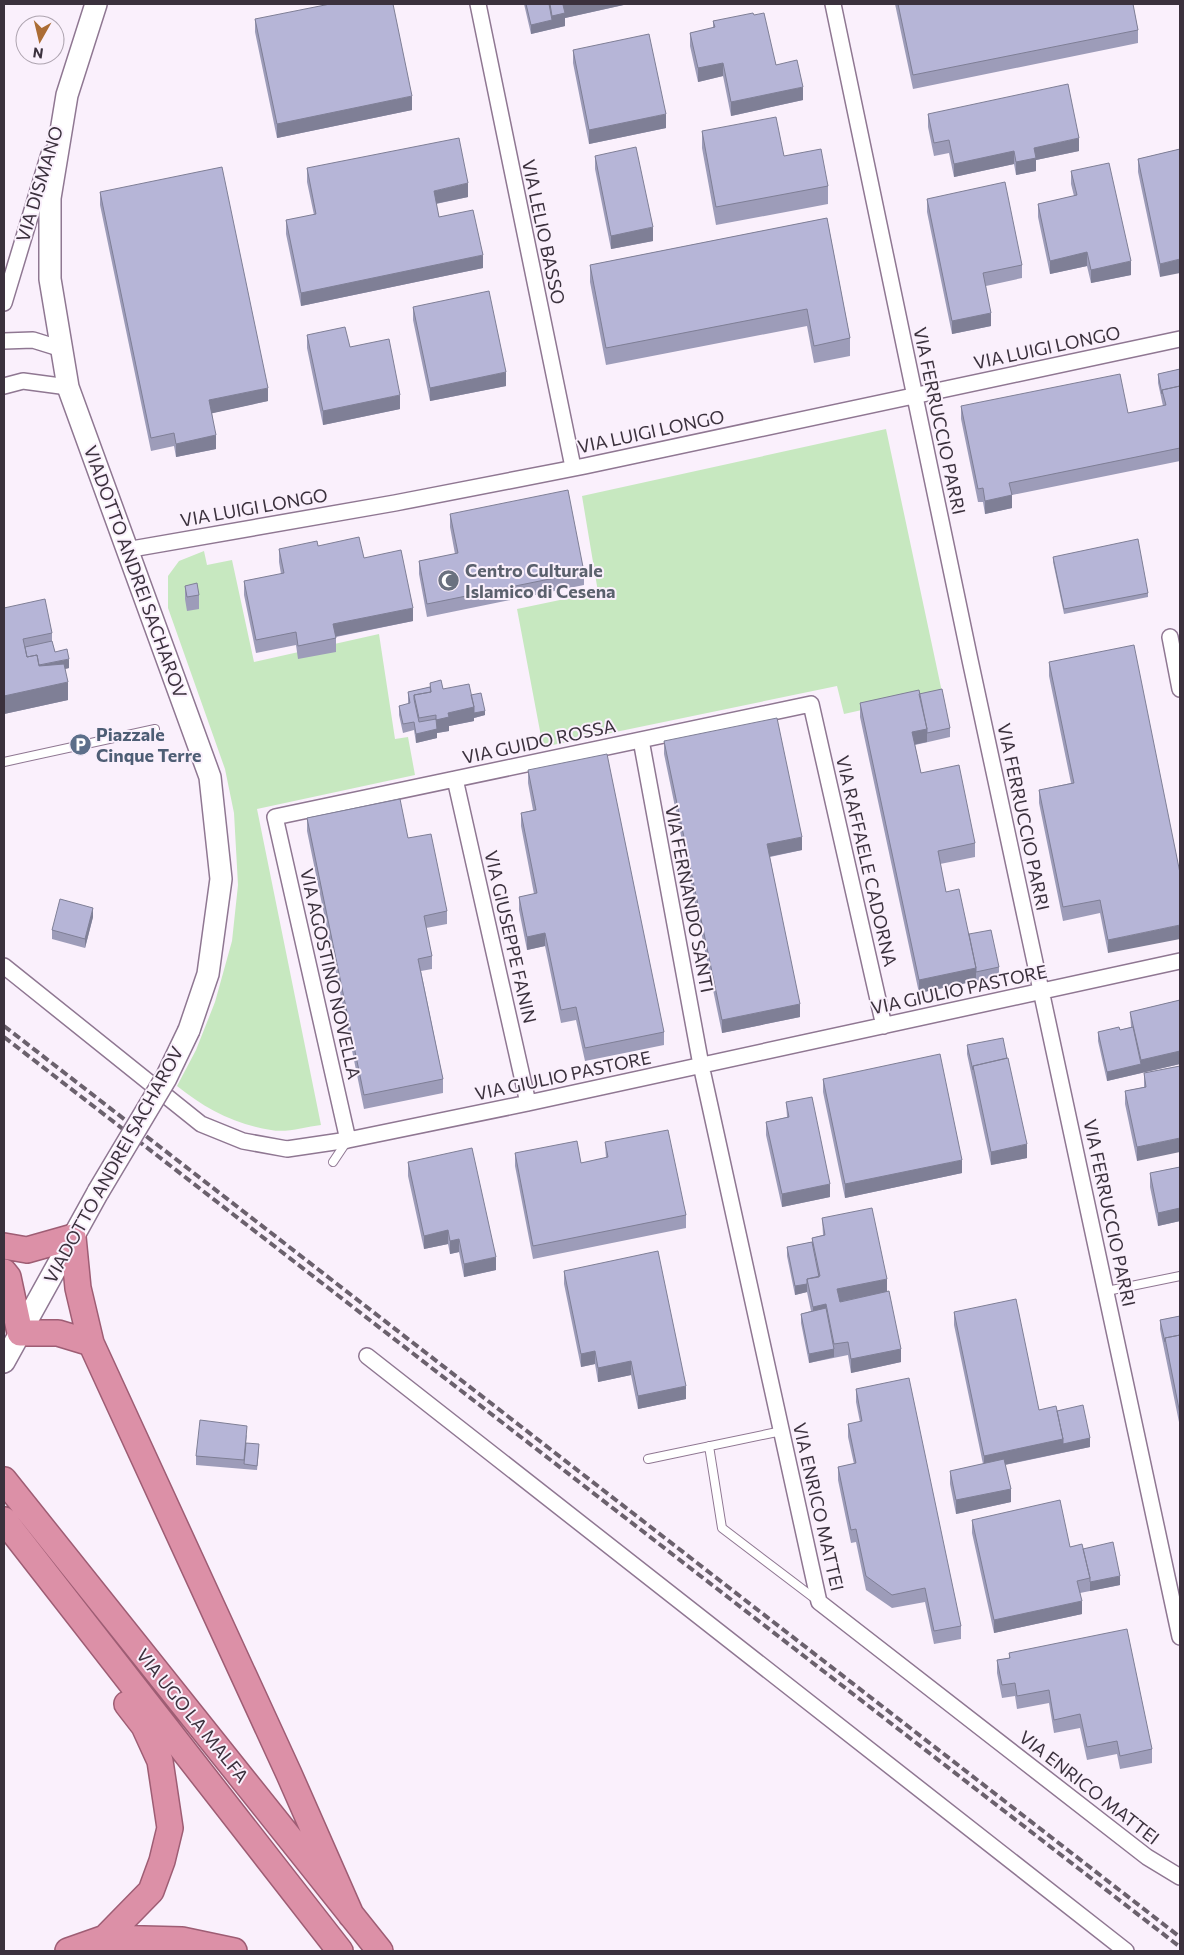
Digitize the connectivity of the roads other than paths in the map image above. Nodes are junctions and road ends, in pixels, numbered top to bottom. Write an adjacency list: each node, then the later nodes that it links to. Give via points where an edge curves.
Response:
1 (96, 4): 4 (main road, VIA DISMANO)
2 (478, 4): 12 (street, VIA LELIO BASSO)
3 (833, 4): 11 (street, VIA FERRUCCIO PARRI)
4 (67, 95): 5 (street, VIA DISMANO); 8 (main road, VIA DISMANO, via 50,198 50,279)
5 (4, 303)
6 (1180, 339): 11 (street, VIA LUIGI LONGO)
7 (4, 341): 8 (street, via 33,340)
8 (62, 349): 10 (main road, VIA DISMANO)
9 (4, 386): 10 (street, via 24,381)
10 (68, 387): 13 (main road, VIADOTTO ANDREI SACHAROV)
11 (914, 394): 12 (street, VIA LUIGI LONGO); 24 (street, VIA FERRUCCIO PARRI)
12 (573, 467): 13 (street, VIA LUIGI LONGO, via 395,503)
13 (126, 550): 30 (main road, VIADOTTO ANDREI SACHAROV, bridge, via 210,777 221,879 208,974 189,1030 166,1078)
14 (1170, 637): 15 (street)
15 (1180, 689)
16 (811, 704): 18 (street, VIA GUIDO ROSSA); 25 (street, VIA RAFFAELE CADORNA)
17 (155, 729): 19 (lane)
18 (641, 740): 20 (street, VIA GUIDO ROSSA); 26 (street, VIA FERNANDO SANTI)
19 (4, 762)
20 (455, 780): 21 (street, VIA GUIDO ROSSA); 27 (street, VIA GIUSEPPE FANIN)
21 (275, 817): 28 (street, VIA AGOSTINO NOVELLA)
22 (1180, 961): 24 (street, VIA GIULIO PASTORE)
23 (4, 966): 28 (street, VIA GIULIO PASTORE, via 202,1124 243,1141 287,1149)
24 (1042, 992): 25 (street, VIA GIULIO PASTORE); 34 (street, VIA FERRUCCIO PARRI)
25 (884, 1026): 26 (street, VIA GIULIO PASTORE)
26 (701, 1065): 27 (street, VIA GIULIO PASTORE); 39 (street, VIA ENRICO MATTEI)
27 (528, 1104): 28 (street, VIA GIULIO PASTORE)
28 (348, 1140): 29 (lane)
29 (333, 1162)
30 (73, 1237): 31 (highway, via 27,1250); 35 (main road, VIADOTTO ANDREI SACHAROV); 36 (highway, via 78,1288)
31 (4, 1246)
32 (4, 1272): 35 (highway, via 8,1277)
33 (1180, 1276): 34 (lane)
34 (1107, 1291): 45 (street, VIA FERRUCCIO PARRI)
35 (20, 1333): 36 (highway, via 58,1332); 38 (main road, VIADOTTO ANDREI SACHAROV)
36 (91, 1343): 47 (highway)
37 (367, 1356): 53 (street)
38 (4, 1362)
39 (782, 1431): 40 (lane); 44 (street, VIA ENRICO MATTEI)
40 (709, 1446): 41 (lane); 44 (lane, via 722,1528)
41 (648, 1459)
42 (4, 1480): 47 (highway, VIA UGO LA MALFA)
43 (9, 1527): 48 (highway, via 60,1613 144,1726 160,1761 170,1828 162,1862 151,1891); 51 (highway, VIA UGO LA MALFA)
44 (819, 1602): 46 (street, VIA ENRICO MATTEI, via 1146,1857)
45 (1180, 1637)
46 (1180, 1877)
47 (351, 1916): 52 (highway, VIA UGO LA MALFA)
48 (105, 1938): 49 (highway); 50 (highway, via 182,1940)
49 (68, 1951)
50 (234, 1951)
51 (340, 1951)
52 (380, 1951)
53 (1126, 1951)

